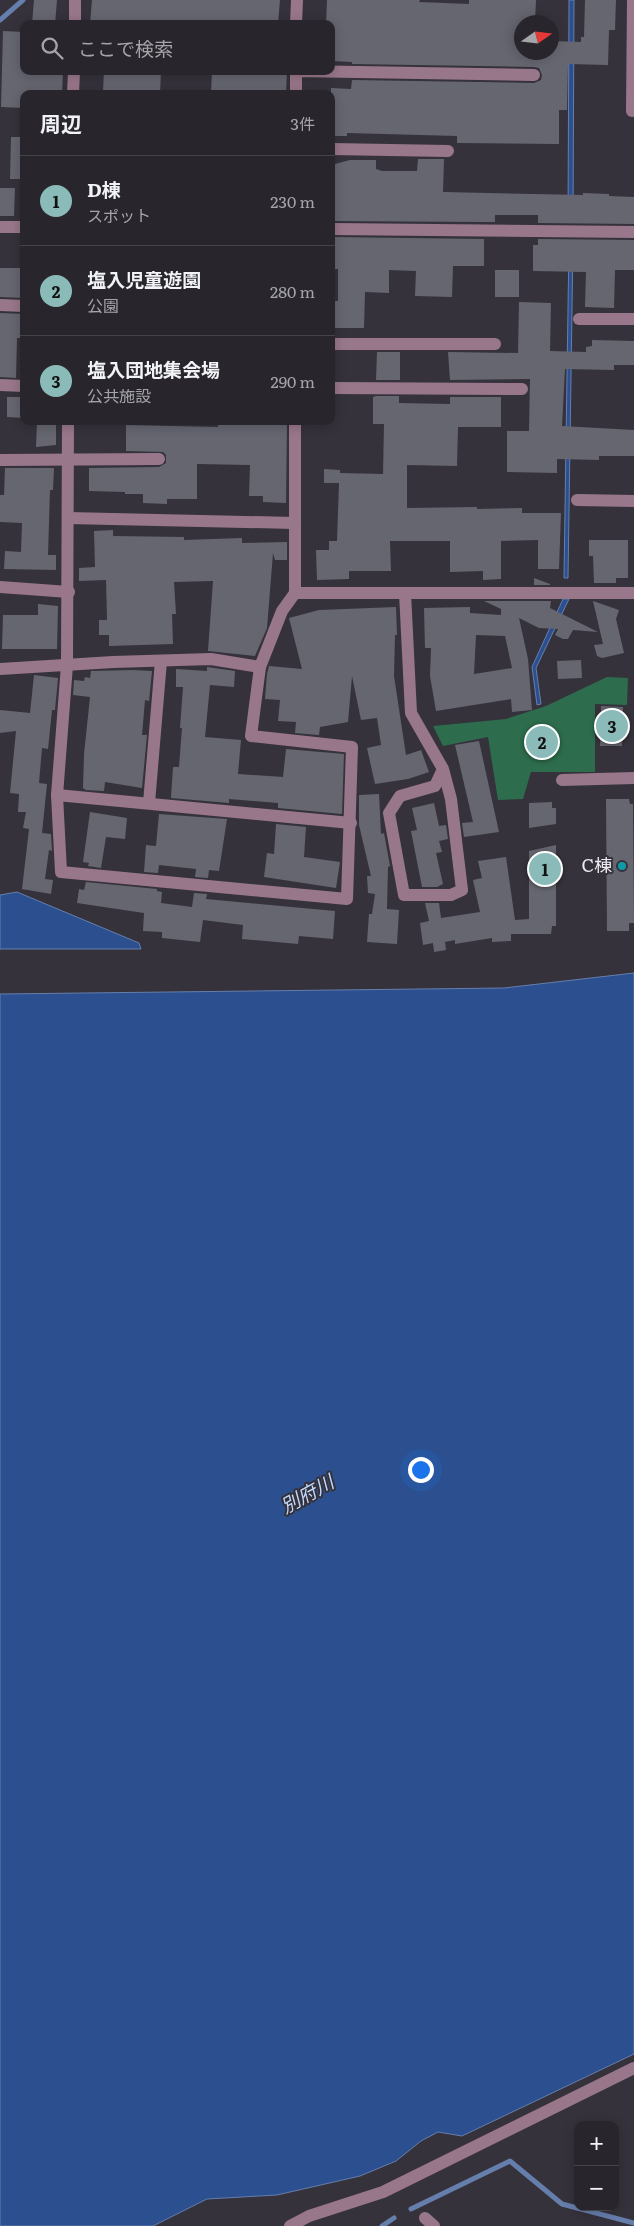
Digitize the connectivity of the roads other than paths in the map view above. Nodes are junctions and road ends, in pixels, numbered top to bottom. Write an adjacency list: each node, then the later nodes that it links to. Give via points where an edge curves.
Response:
1 (75, 0): 4 (street)
2 (297, 0): 5 (street)
3 (633, 0): 12 (street)
4 (75, 20)
5 (296, 20)
6 (335, 72): 9 (street)
7 (74, 75): 10 (street)
8 (296, 75): 11 (street)
9 (534, 75)
10 (73, 90)
11 (296, 90)
12 (632, 111)
13 (335, 149): 14 (street)
14 (448, 150)
15 (0, 227): 16 (street)
16 (20, 227)
17 (335, 229): 18 (street)
18 (634, 232)
19 (0, 306): 20 (street)
20 (20, 306)
21 (579, 319): 22 (street)
22 (634, 319)
23 (335, 344): 24 (street)
24 (494, 344)
25 (0, 385): 26 (street)
26 (20, 386)
27 (335, 388): 28 (street)
28 (522, 389)
29 (68, 425): 33 (street)
30 (294, 425): 37 (street)
31 (159, 459): 33 (street)
32 (0, 460): 33 (street)
33 (68, 460): 36 (street)
34 (577, 500): 35 (street)
35 (634, 501)
36 (68, 518): 37 (street); 39 (street)
37 (294, 523): 40 (street)
38 (0, 588): 39 (street)
39 (69, 592): 44 (street)
40 (295, 593): 41 (street); 45 (street, via 282,611)
41 (405, 593): 42 (street); 47 (street, via 411,713)
42 (634, 594)
43 (161, 661): 44 (street); 45 (street, via 211,659); 51 (street)
44 (67, 664): 46 (street); 50 (street)
45 (260, 667): 52 (street, via 251,736 352,747)
46 (0, 669)
47 (443, 769): 47 (street, via 451,799 462,890 451,895 404,895 390,813 400,796 435,786)
48 (634, 778): 49 (street)
49 (562, 780)
50 (57, 795): 51 (street); 52 (street, via 61,872 347,900)
51 (149, 803): 52 (street)
52 (351, 823)
53 (634, 2068): 54 (street, via 383,2192 309,2216)
54 (290, 2226)

